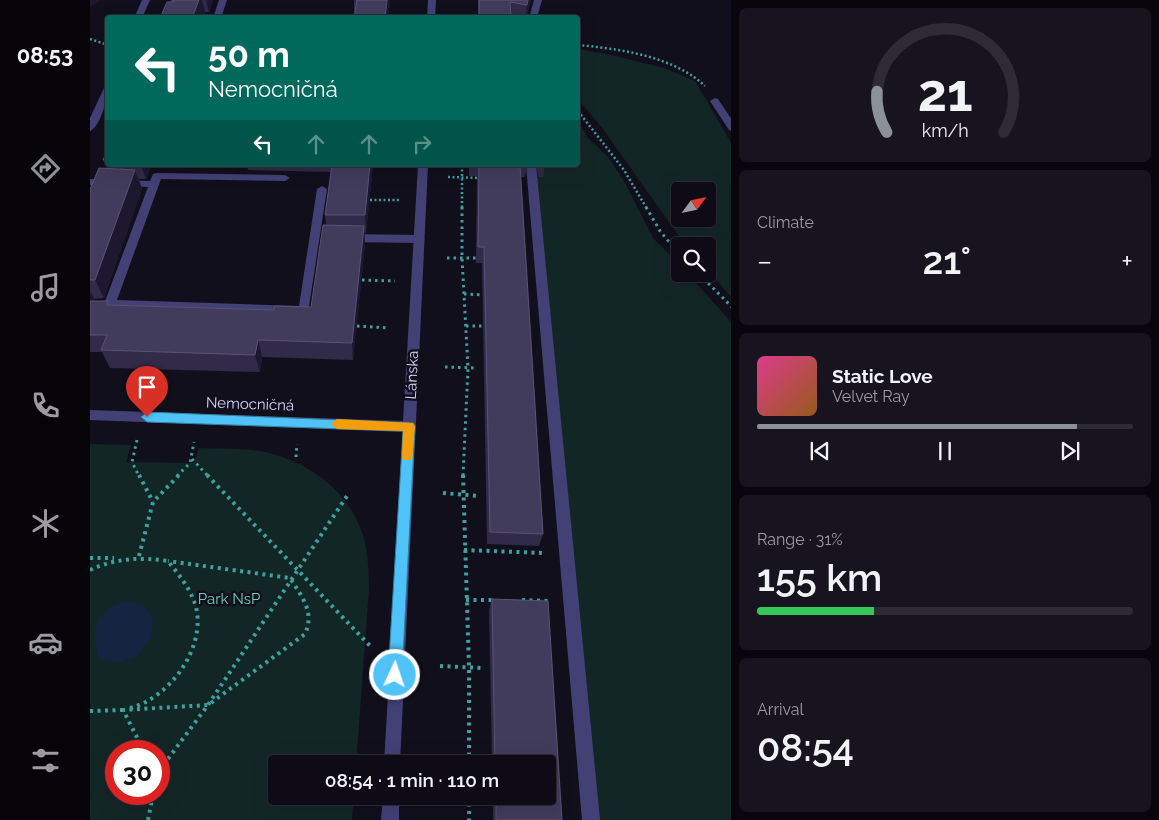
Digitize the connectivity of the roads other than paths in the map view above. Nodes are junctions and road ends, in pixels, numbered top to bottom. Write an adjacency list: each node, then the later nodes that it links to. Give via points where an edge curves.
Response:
1 (146, 0): 5 (street)
2 (223, 0): 6 (street)
3 (432, 0): 7 (street)
4 (538, 0): 8 (street)
5 (140, 15)
6 (218, 15)
7 (431, 15)
8 (534, 15)
9 (105, 95): 12 (street)
10 (715, 101): 11 (street)
11 (731, 126)
12 (90, 128)
13 (423, 167): 20 (street, Lánska)
14 (531, 167): 28 (street)
15 (285, 178): 17 (street, via 241,173 157,176)
16 (90, 182): 17 (street)
17 (154, 184): 22 (street)
18 (322, 190): 19 (street)
19 (324, 238): 20 (street); 22 (street, via 304,310)
20 (420, 239): 24 (street, Lánska)
21 (97, 304): 22 (street)
22 (110, 304)
23 (90, 415): 24 (street, Nemocničná)
24 (409, 426): 25 (street, Lánska)
25 (392, 755)
26 (391, 805): 27 (street)
27 (390, 820)
28 (591, 820)

